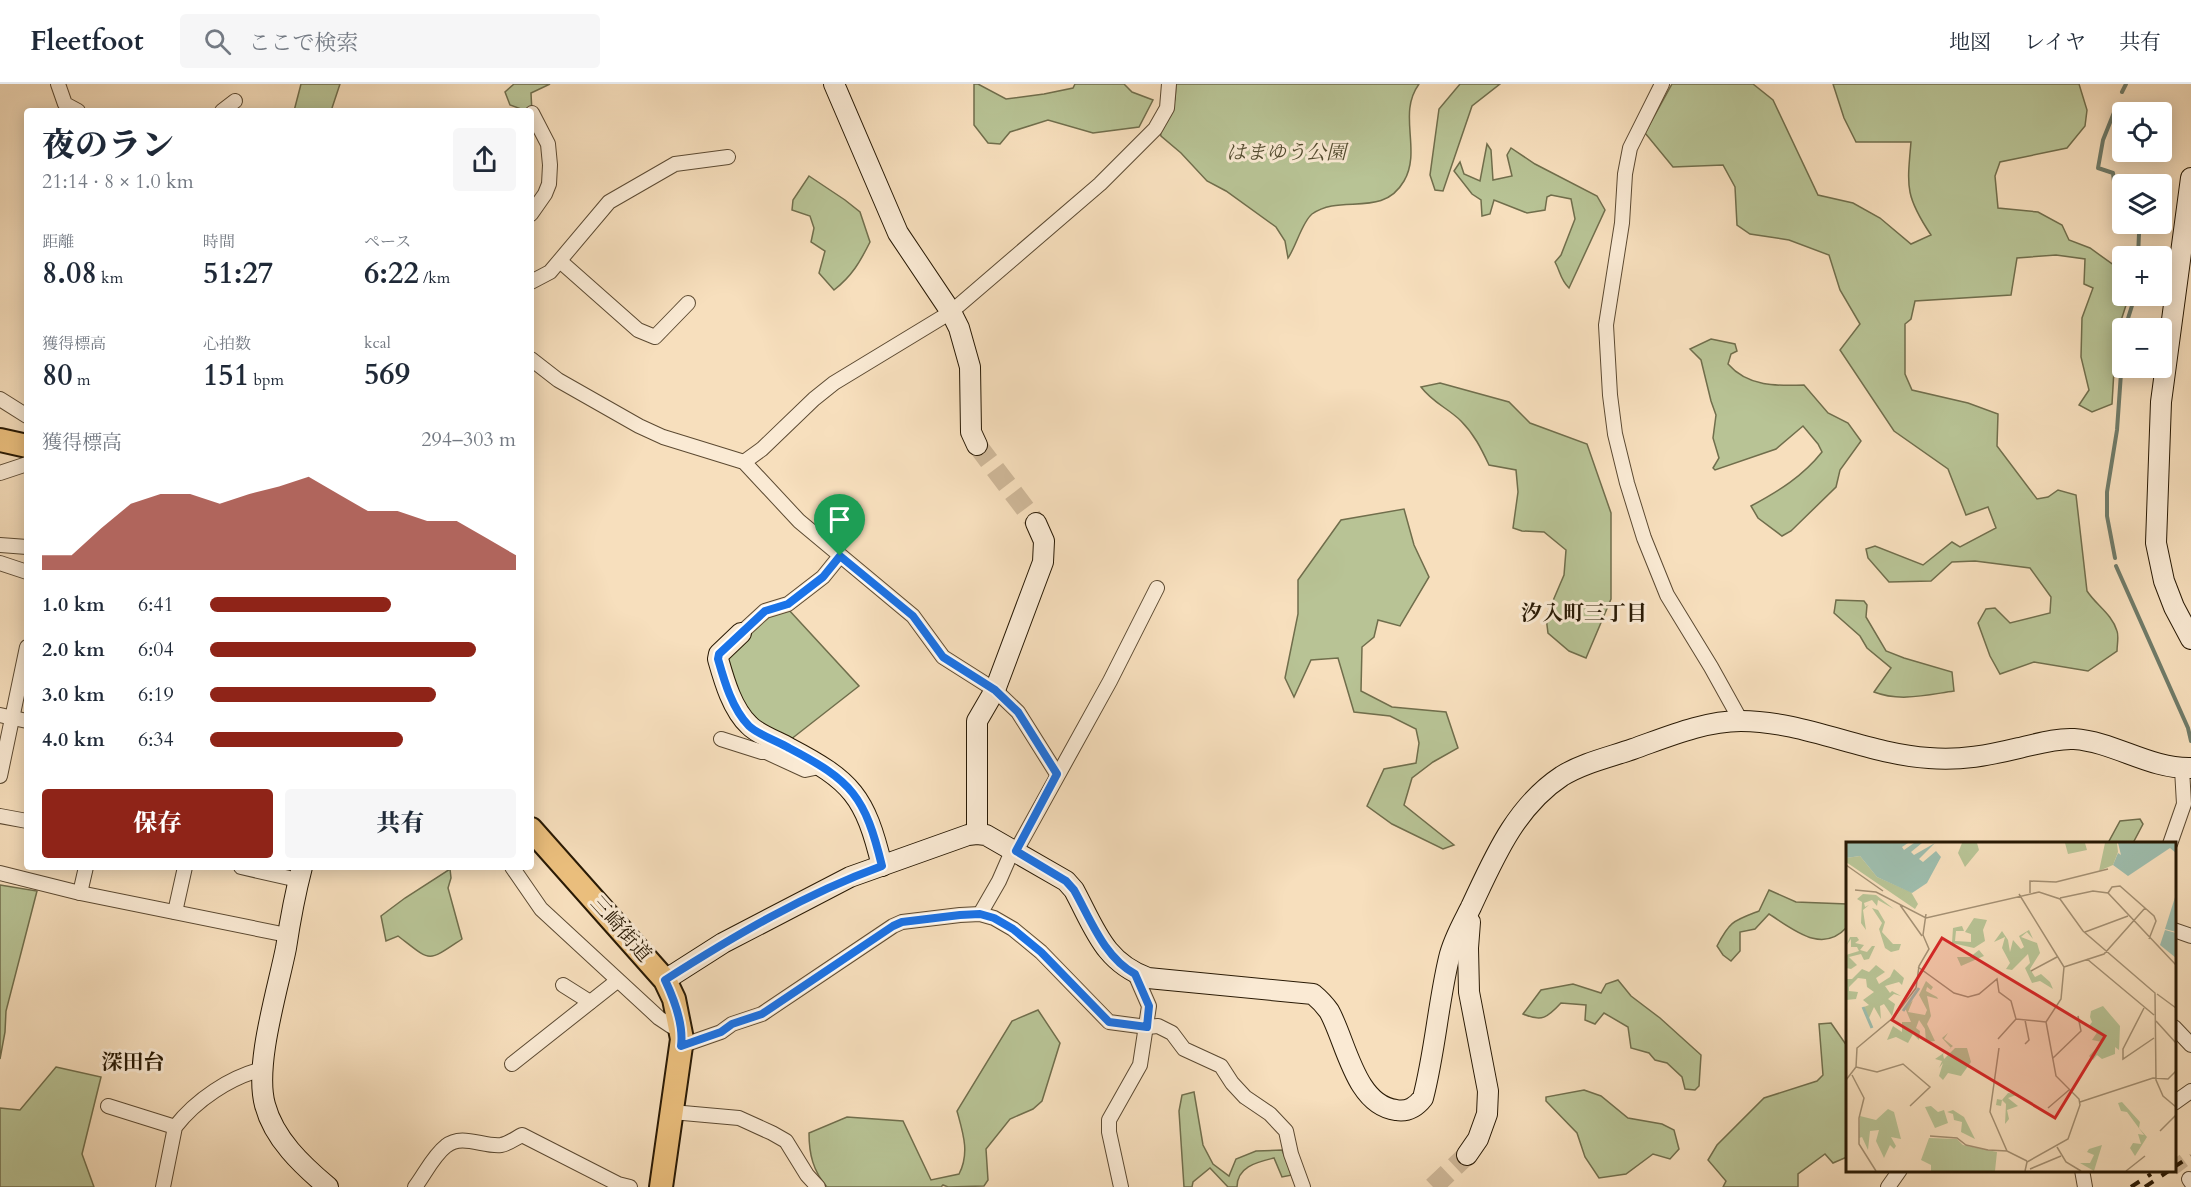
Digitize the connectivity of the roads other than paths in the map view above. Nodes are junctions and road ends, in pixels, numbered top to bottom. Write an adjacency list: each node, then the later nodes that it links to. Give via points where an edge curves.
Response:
1 (58, 84): 6 (street, via 65,104)
2 (834, 84): 15 (street, via 898,233)
3 (1169, 84): 15 (street, via 1167,108 1155,129 1100,184)
4 (1662, 84): 38 (street, via 1630,148 1625,174 1622,223 1606,325 1610,394 1615,434 1644,538 1663,585)
5 (235, 101): 7 (street)
6 (72, 108)
7 (226, 108)
8 (534, 117): 11 (street, via 548,144 550,165 549,184)
9 (728, 157): 12 (street, via 675,164 609,202)
10 (2191, 178): 33 (street, via 2161,402 2156,543 2164,581)
11 (534, 210)
12 (560, 261): 13 (street); 14 (street, via 639,330 656,337)
13 (534, 280)
14 (688, 303)
15 (951, 312): 21 (street, via 970,367 971,432); 22 (street, via 834,383)
16 (534, 361): 22 (street, via 558,380 639,426)
17 (0, 399): 18 (street)
18 (24, 414)
19 (0, 440): 20 (main road)
20 (24, 445)
21 (977, 445)
22 (744, 462): 28 (street, via 799,521)
23 (24, 465): 24 (street)
24 (0, 473)
25 (1036, 523): 35 (street, via 1044,541 1043,562)
26 (0, 545): 27 (street)
27 (24, 547)
28 (840, 556): 32 (street, via 823,577 788,604 765,611); 35 (street, via 913,616 943,657)
29 (0, 563): 30 (street)
30 (24, 571)
31 (1157, 588): 42 (street)
32 (741, 633): 40 (street, via 718,659 729,693 749,726)
33 (2191, 639)
34 (24, 657): 36 (street)
35 (995, 690): 42 (street, via 1018,712); 47 (street, via 977,721)
36 (6, 716): 37 (street); 43 (street)
37 (24, 720)
38 (1741, 721): 41 (street, via 1930,759 1985,756 2071,738 2113,747 2160,765); 58 (street, via 1677,734 1564,775 1540,792 1516,819)
39 (721, 739): 40 (street, via 766,752 805,770)
40 (824, 766): 50 (street, via 860,801)
41 (2187, 768): 48 (street, via 2184,804)
42 (1057, 774): 49 (street)
43 (0, 776)
44 (0, 816): 45 (street)
45 (24, 820)
46 (534, 832): 65 (main road, 三崎街道)
47 (977, 834): 49 (street); 50 (street)
48 (2170, 842)
49 (1014, 850): 60 (street); 64 (street, via 1066,881 1111,956)
50 (882, 866): 65 (street, via 825,889 723,943)
51 (85, 870): 57 (street)
52 (184, 870): 59 (street)
53 (270, 870): 56 (street)
54 (514, 870): 66 (street, via 541,909)
55 (0, 873): 57 (street)
56 (300, 873): 62 (street)
57 (80, 893): 59 (street)
58 (1472, 905): 64 (street, via 1449,955 1423,1098 1408,1110 1397,1111 1369,1097 1329,1011 1312,994); 80 (street, via 1467,948 1469,992 1488,1090 1487,1114)
59 (175, 912): 62 (street)
60 (980, 914): 69 (street, via 1013,929 1041,952 1109,1022); 71 (street, via 902,922 762,1014 721,1032)
61 (2176, 930): 63 (street)
62 (287, 935): 74 (street)
63 (2191, 936)
64 (1135, 974): 69 (street, via 1149,1006)
65 (665, 980): 71 (main road, 三崎街道, via 674,999)
66 (617, 981): 68 (street); 71 (street)
67 (562, 985): 68 (street)
68 (590, 1002): 73 (street)
69 (1147, 1027): 89 (street, via 1140,1065 1108,1120); 90 (street, via 1165,1029 1184,1049 1221,1066 1245,1096 1270,1114 1286,1131)
70 (2176, 1028): 72 (street)
71 (681, 1037): 78 (main road, 三崎街道)
72 (2191, 1045)
73 (512, 1064)
74 (263, 1069): 79 (street, via 245,1073 197,1103); 84 (street, via 265,1105 272,1124 301,1164)
75 (2191, 1091): 76 (street)
76 (2176, 1102)
77 (108, 1106): 79 (street)
78 (672, 1112): 87 (main road, 三崎街道); 88 (street, via 739,1118 772,1132 786,1141)
79 (175, 1127): 83 (street)
80 (1467, 1155)
81 (1899, 1172): 91 (street)
82 (2082, 1172): 92 (street)
83 (163, 1187)
84 (328, 1187)
85 (415, 1187): 86 (street, via 448,1144 471,1140 503,1145 522,1135)
86 (630, 1187)
87 (661, 1187)
88 (818, 1187)
89 (1121, 1187)
90 (1303, 1187)
91 (1888, 1187)
92 (2085, 1187)

